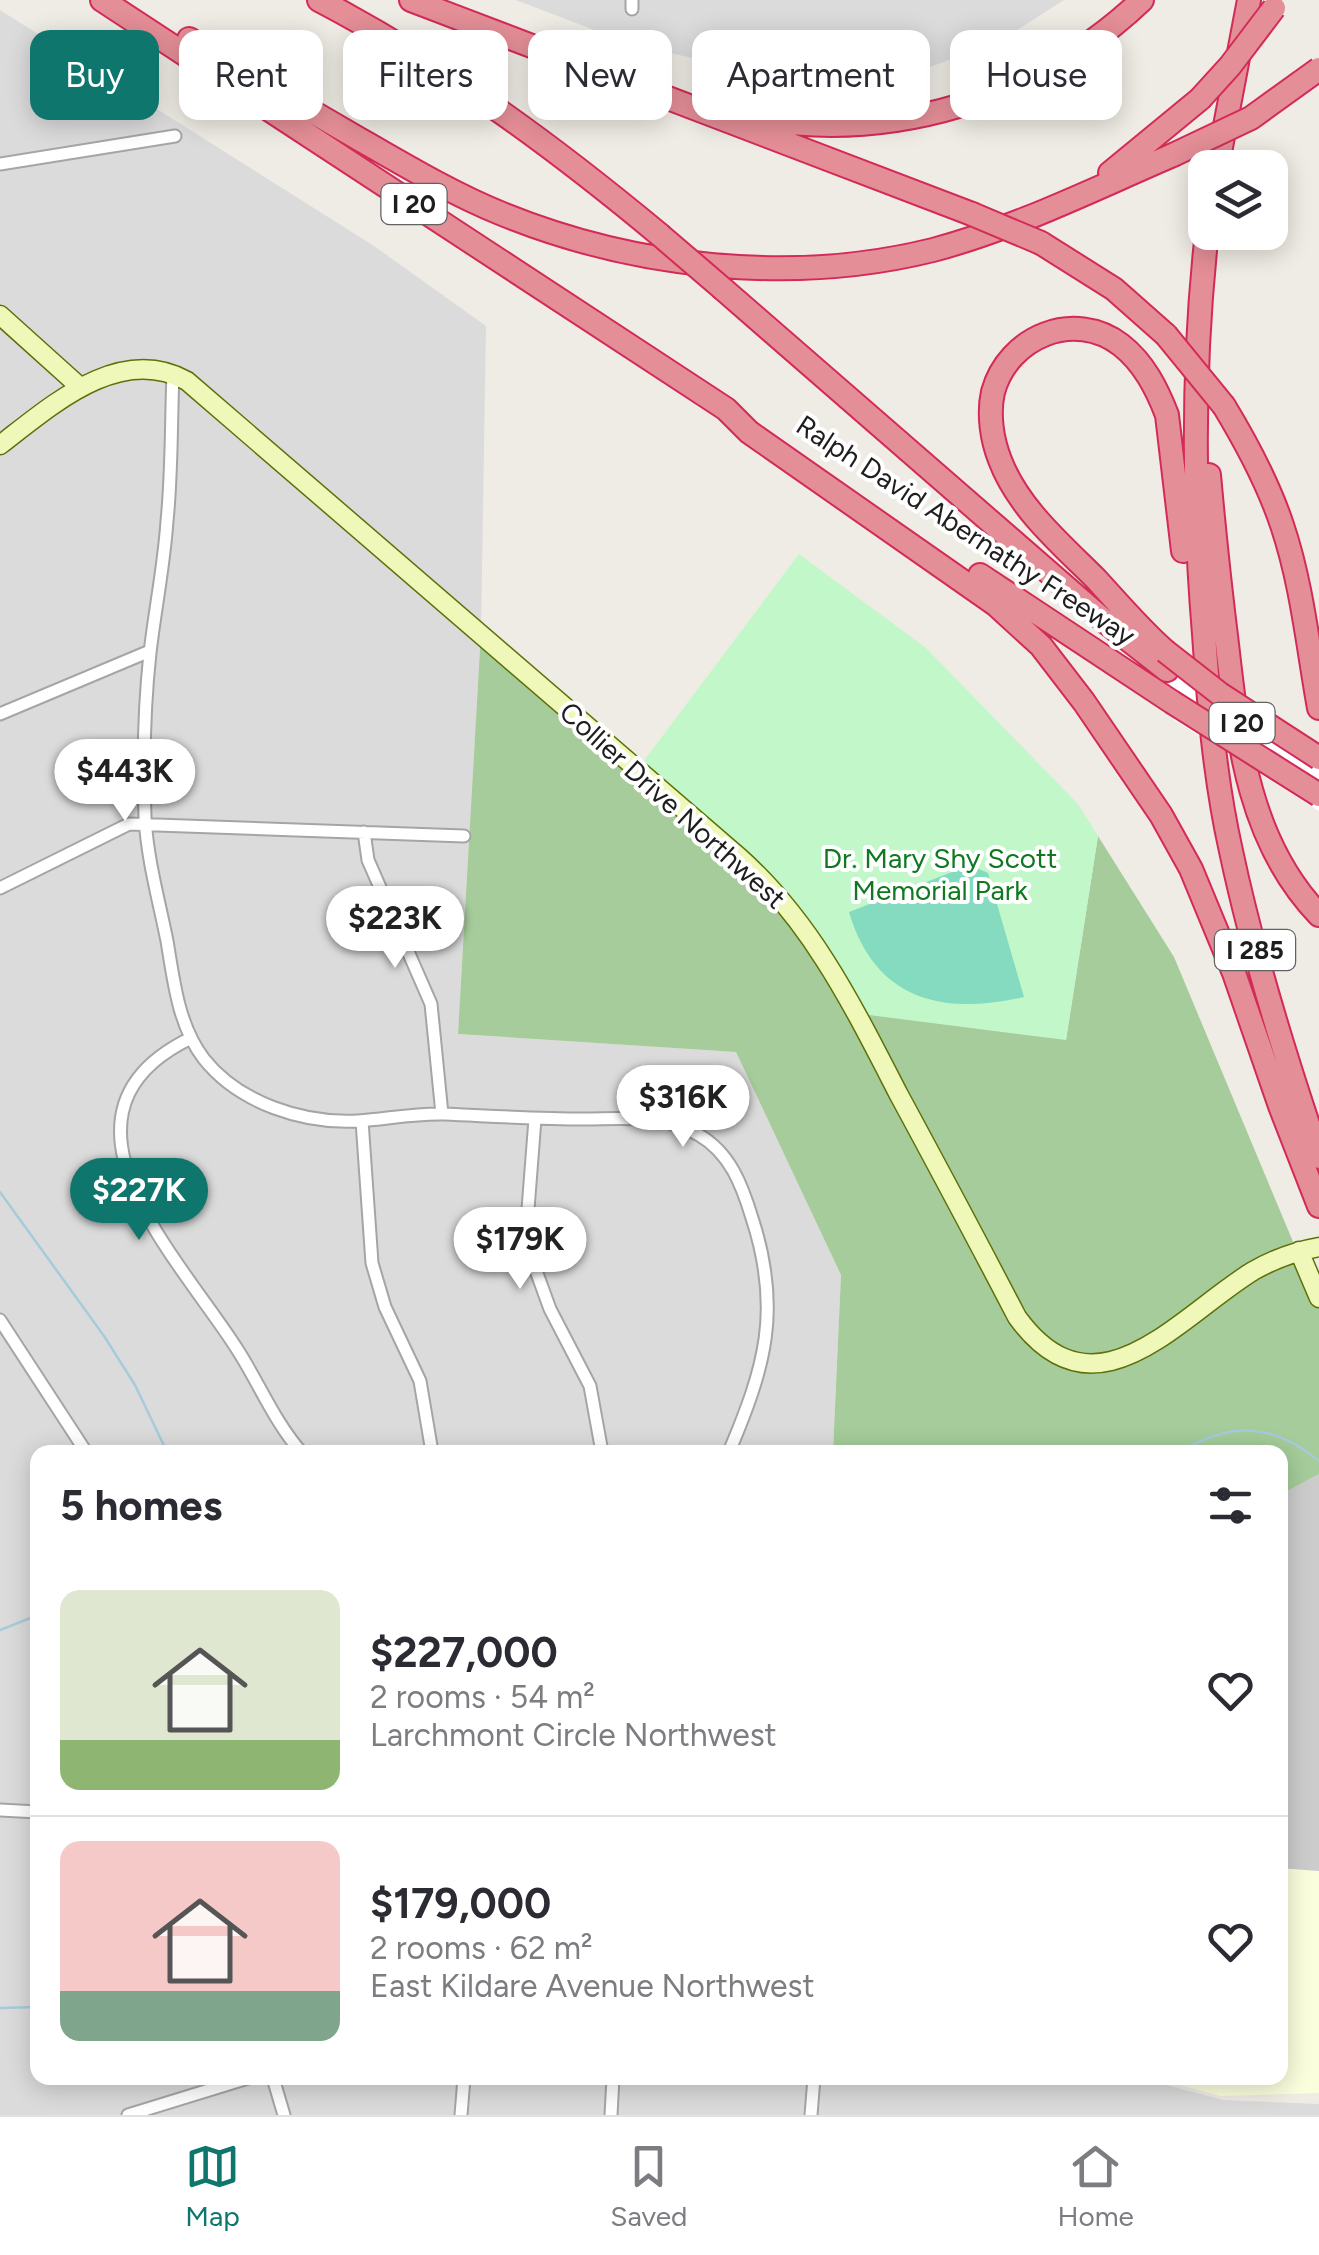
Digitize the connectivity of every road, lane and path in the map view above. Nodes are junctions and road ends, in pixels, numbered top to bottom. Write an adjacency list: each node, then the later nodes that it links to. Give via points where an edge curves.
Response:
1 (102, 0): 21 (highway, I 20)
2 (116, 0): 15 (highway, via 447,189 538,227 618,250 722,266 846,264 944,246)
3 (320, 0): 24 (highway, I 20, bridge, via 480,96 564,157 1107,623)
4 (411, 0): 8 (highway)
5 (1142, 0): 10 (highway, via 1035,76 917,117 854,125 783,123)
6 (1249, 0): 13 (highway)
7 (1276, 4): 15 (highway, bridge, via 1200,100 1110,174)
8 (528, 44)
9 (1319, 70): 15 (highway, bridge, via 1251,118)
10 (672, 97)
11 (672, 99): 25 (highway, bridge, via 1040,243 1114,290 1166,335 1224,406 1282,525)
12 (175, 136): 14 (street)
13 (1220, 150)
14 (0, 164)
15 (1052, 208)
16 (1207, 250): 18 (highway, I 285)
17 (0, 314): 20 (main road)
18 (1198, 357): 27 (highway, I 285, via 1196,511); 35 (highway, via 1240,754 1271,844)
19 (172, 373): 20 (main road, via 138,369); 23 (street, via 168,519); 43 (main road, Collier Drive Northwest, via 765,880 822,954 1017,1316 1042,1346 1088,1364 1134,1354 1254,1271)
20 (80, 386): 22 (main road)
21 (726, 409): 30 (highway, Ralph David Abernathy Freeway / I 20, bridge); 41 (highway, via 749,432 1007,614 1084,702 1191,869)
22 (0, 444)
23 (150, 651): 26 (street); 31 (street)
24 (1166, 660): 27 (highway, via 1033,514 1000,462 991,417 995,387 1013,356 1042,334 1071,329 1107,337 1132,355 1159,394 1172,437 1190,629); 28 (highway, bridge); 29 (highway, I 20)
25 (1319, 708)
26 (0, 714)
27 (1212, 737): 40 (highway, I 285, via 1251,937)
28 (1319, 758)
29 (1319, 772)
30 (1319, 794)
31 (145, 822): 32 (street); 34 (street, via 113,829); 36 (street, via 178,1002)
32 (364, 832): 33 (street); 37 (street, via 368,860 431,1004)
33 (464, 836)
34 (0, 888)
35 (1319, 915)
36 (191, 1038): 39 (street, via 217,1074 254,1099 313,1118); 47 (street, via 147,1066 132,1089 122,1114 123,1165 150,1223)
37 (442, 1114): 38 (street); 39 (street)
38 (535, 1120): 49 (street, via 531,1258 590,1386); 50 (street, via 665,1122 713,1144 734,1170 760,1243 768,1314 755,1390)
39 (362, 1121): 48 (street, via 372,1262 420,1381)
40 (1319, 1157)
41 (1319, 1206)
42 (1319, 1247): 43 (main road, Collier Drive Northwest)
43 (1299, 1251): 44 (main road)
44 (1319, 1298)
45 (0, 1320): 46 (street)
46 (81, 1445)
47 (295, 1445)
48 (431, 1445)
49 (601, 1445)
50 (733, 1445)
51 (0, 1810): 52 (street)
52 (30, 1812)
53 (225, 2085): 58 (street)
54 (276, 2085): 59 (street)
55 (463, 2085): 60 (street)
56 (613, 2085): 61 (street)
57 (813, 2085): 62 (street)
58 (128, 2115)
59 (284, 2115)
60 (461, 2115)
61 (611, 2115)
62 (810, 2115)

